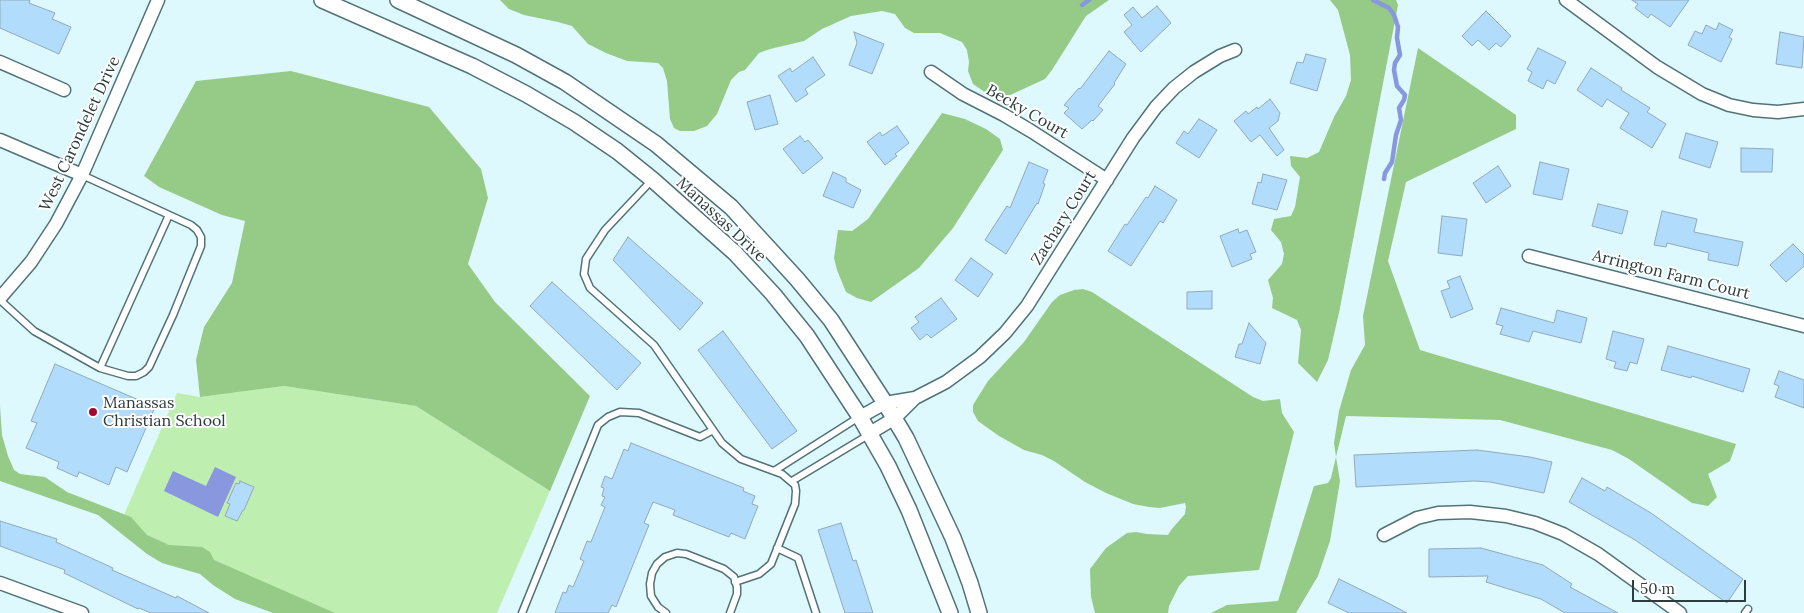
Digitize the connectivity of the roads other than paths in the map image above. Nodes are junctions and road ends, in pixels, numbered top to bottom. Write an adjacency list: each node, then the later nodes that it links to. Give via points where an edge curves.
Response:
1 (158, 0): 11 (street, West Carondelet Drive)
2 (322, 0): 12 (street, Manassas Drive, via 472,66 526,94 617,151)
3 (398, 0): 20 (street, Manassas Drive, via 516,55 565,82 682,165 731,207 797,279 830,320)
4 (1566, 0): 9 (street, via 1657,67 1702,94 1753,110)
5 (1235, 50): 13 (street, Zachary Court, via 1194,72 1174,88 1133,138)
6 (0, 62): 8 (street)
7 (931, 72): 13 (street, Becky Court)
8 (64, 90)
9 (1804, 109)
10 (0, 140): 11 (street)
11 (82, 175): 14 (lane); 16 (street, West Carondelet Drive, via 51,232)
12 (653, 180): 21 (street, Manassas Drive, via 734,253 773,294 807,336); 23 (lane, via 605,230 586,258 584,274 590,288 654,345)
13 (1106, 180): 19 (street, Zachary Court, via 1027,306 1005,333 946,382)
14 (169, 215): 18 (lane); 18 (lane, via 191,225 201,237 201,246 173,315 144,372 128,376)
15 (1529, 256): 17 (street, Arrington Farm Court)
16 (0, 299): 18 (lane, via 34,331)
17 (1804, 326)
18 (100, 368)
19 (915, 398): 20 (street, Zachary Court); 22 (street, Zachary Court)
20 (886, 403): 21 (street, Zachary Court); 22 (street, Manassas Drive)
21 (860, 417): 24 (street, Manassas Drive); 25 (lane)
22 (895, 418): 24 (street, Zachary Court); 37 (street, Manassas Drive, via 953,538)
23 (713, 430): 25 (lane, via 722,443 741,459); 32 (lane, via 700,437 639,414 620,412 608,416 598,425)
24 (870, 433): 26 (lane); 36 (street, Manassas Drive, via 909,510)
25 (774, 471): 26 (lane)
26 (792, 481): 28 (lane, via 796,491 795,504)
27 (1384, 535): 38 (street, via 1417,518 1438,514 1470,512 1535,523 1598,554)
28 (777, 548): 29 (lane, via 771,564 759,574); 35 (lane, via 798,558)
29 (735, 582): 33 (lane, via 724,569 686,554 665,557 657,564 650,584 651,596); 34 (lane, via 737,594)
30 (0, 583): 31 (street)
31 (82, 613)
32 (522, 613)
33 (666, 613)
34 (730, 613)
35 (816, 613)
36 (950, 613)
37 (979, 613)
38 (1680, 613)

